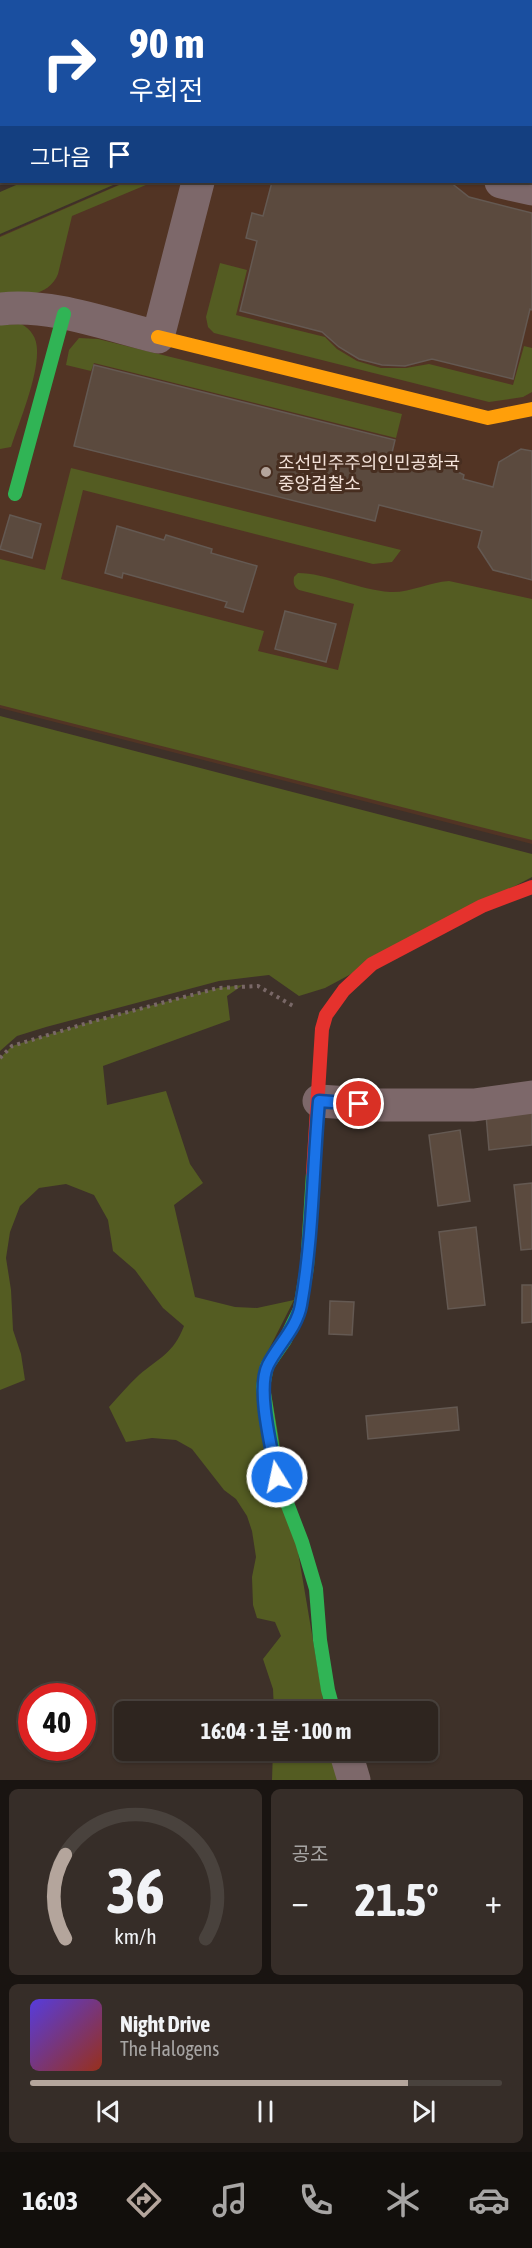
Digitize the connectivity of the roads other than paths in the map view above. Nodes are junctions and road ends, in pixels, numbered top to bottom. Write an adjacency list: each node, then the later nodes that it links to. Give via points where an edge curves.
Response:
1 (198, 183): 6 (street)
2 (505, 183): 3 (street)
3 (532, 189)
4 (0, 309): 5 (street, via 42,308)
5 (64, 314): 6 (street); 8 (street)
6 (158, 337): 7 (street, via 488,418)
7 (532, 409)
8 (15, 494)
9 (532, 887): 11 (street, via 482,906 372,964 344,990 326,1015 322,1029)
10 (532, 1097): 11 (street, via 474,1105)
11 (319, 1101): 12 (street, via 300,1309 267,1366 263,1387 277,1477 316,1589)
12 (331, 1701)
13 (348, 1761): 14 (street)
14 (354, 1780)

